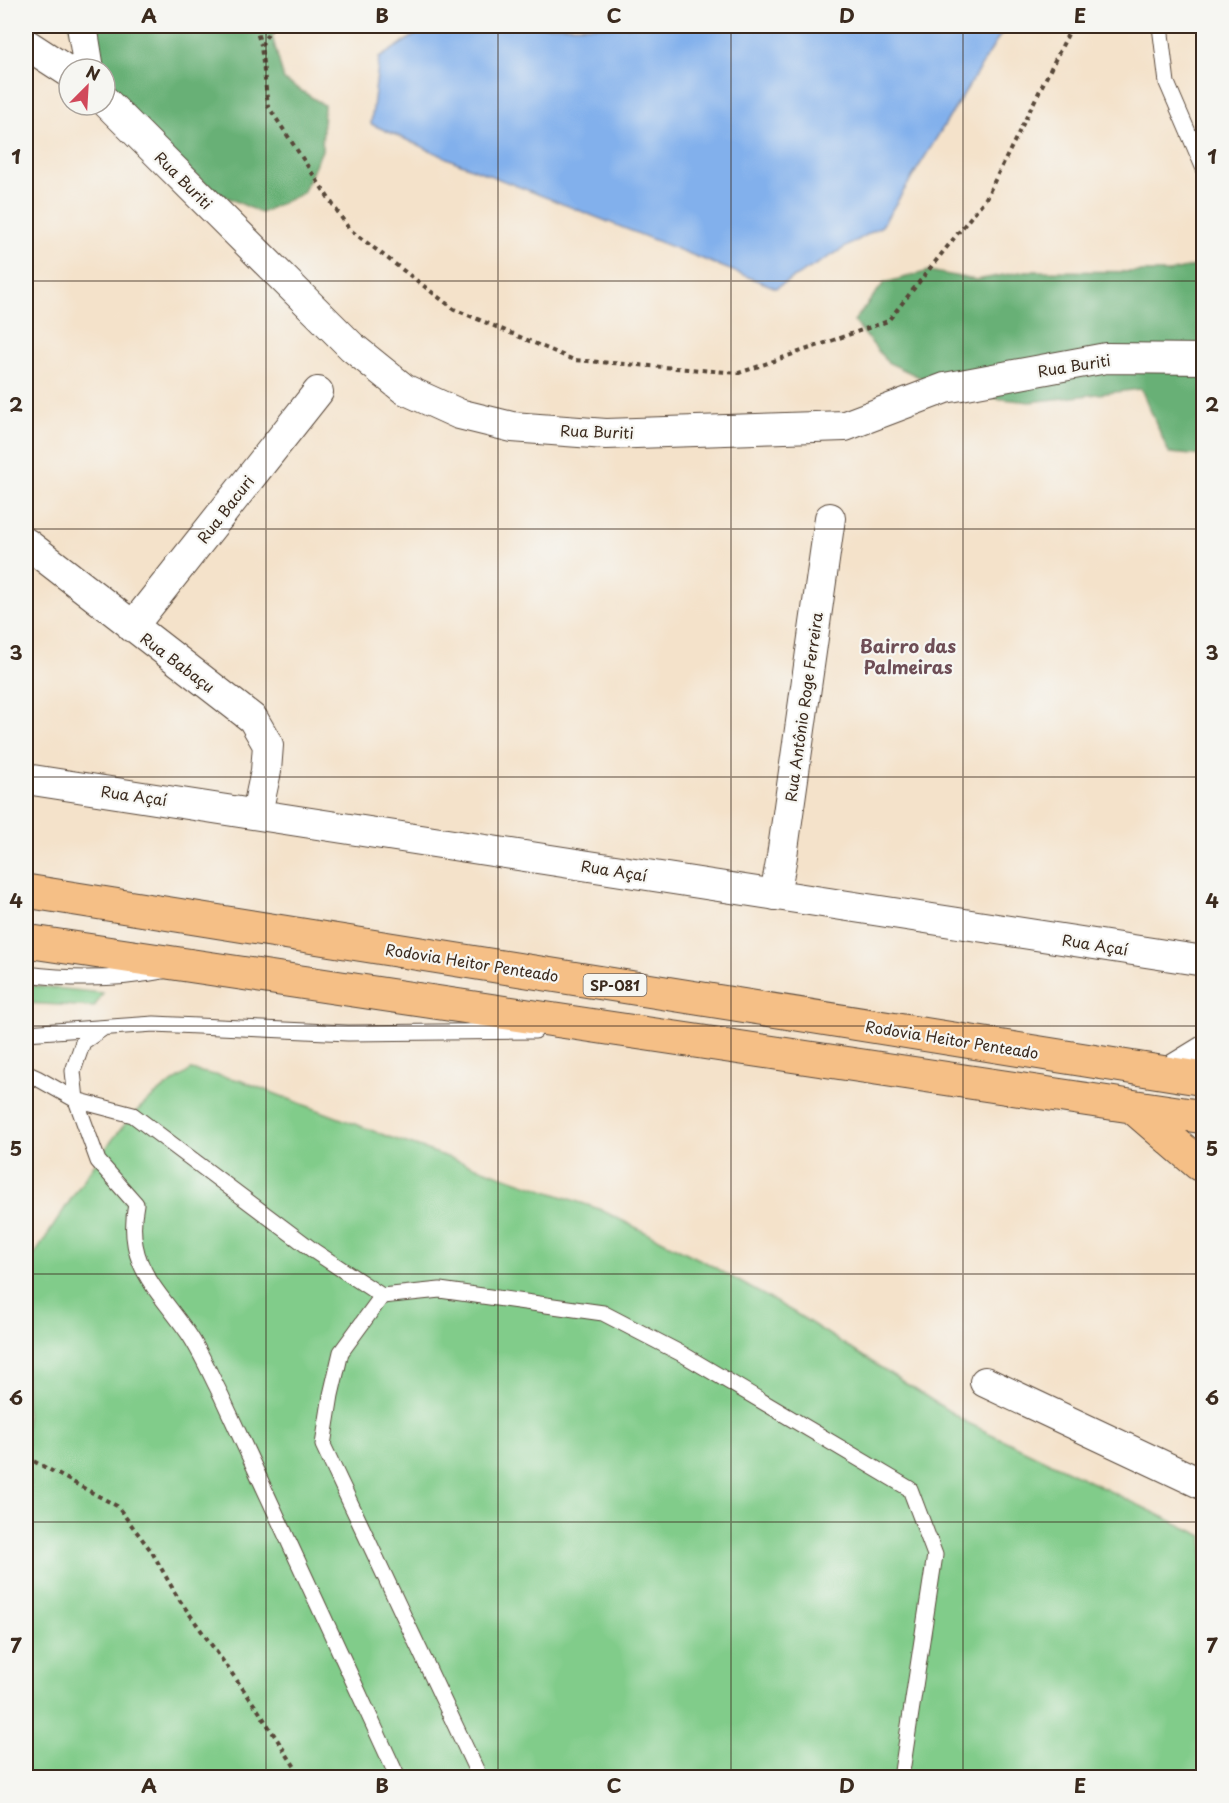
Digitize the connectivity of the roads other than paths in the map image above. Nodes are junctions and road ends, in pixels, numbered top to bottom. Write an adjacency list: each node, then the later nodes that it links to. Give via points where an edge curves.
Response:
1 (82, 26): 4 (street)
2 (1160, 26): 7 (lane, via 1167,83)
3 (28, 42): 5 (street)
4 (87, 57)
5 (57, 63)
6 (117, 113): 8 (street, Rua Buriti, via 360,354 404,389 459,414 512,427 606,434 845,426 945,388 980,381 1106,358)
7 (1203, 169)
8 (1203, 359)
9 (318, 392): 12 (street, Rua Bacuri)
10 (830, 518): 16 (street, Rua Antônio Roge Ferreira)
11 (26, 543): 12 (street, Rua Babaçu)
12 (132, 627): 14 (street, Rua Babaçu, via 253,719 268,745)
13 (26, 779): 14 (street, Rua Açaí)
14 (257, 813): 16 (street, Rua Açaí)
15 (26, 891): 26 (main road, Rodovia Heitor Penteado / SP-081)
16 (774, 895): 18 (street, Rua Açaí)
17 (26, 941): 19 (main road)
18 (1203, 961)
19 (190, 966): 20 (lane, via 106,979); 22 (main road)
20 (26, 975)
21 (102, 1029): 22 (lane, via 154,1024 348,1034); 23 (lane); 28 (lane, via 83,1042 72,1071)
22 (615, 1029): 29 (main road)
23 (26, 1034)
24 (1203, 1051): 26 (street)
25 (26, 1073): 28 (lane)
26 (1168, 1073): 27 (main road, Rodovia Heitor Penteado / SP-081)
27 (1203, 1079)
28 (76, 1100): 32 (lane, via 133,1115 314,1251); 35 (lane, via 98,1161 136,1204 132,1225 136,1254 156,1290 189,1334 221,1395)
29 (1133, 1107): 30 (main road); 31 (main road)
30 (1203, 1117)
31 (1203, 1165)
32 (382, 1296): 36 (lane, via 341,1352 323,1445); 37 (lane, via 440,1290 603,1313 723,1377 910,1489 935,1555)
33 (984, 1382): 34 (street)
34 (1203, 1485)
35 (398, 1778)
36 (480, 1778)
37 (901, 1778)

